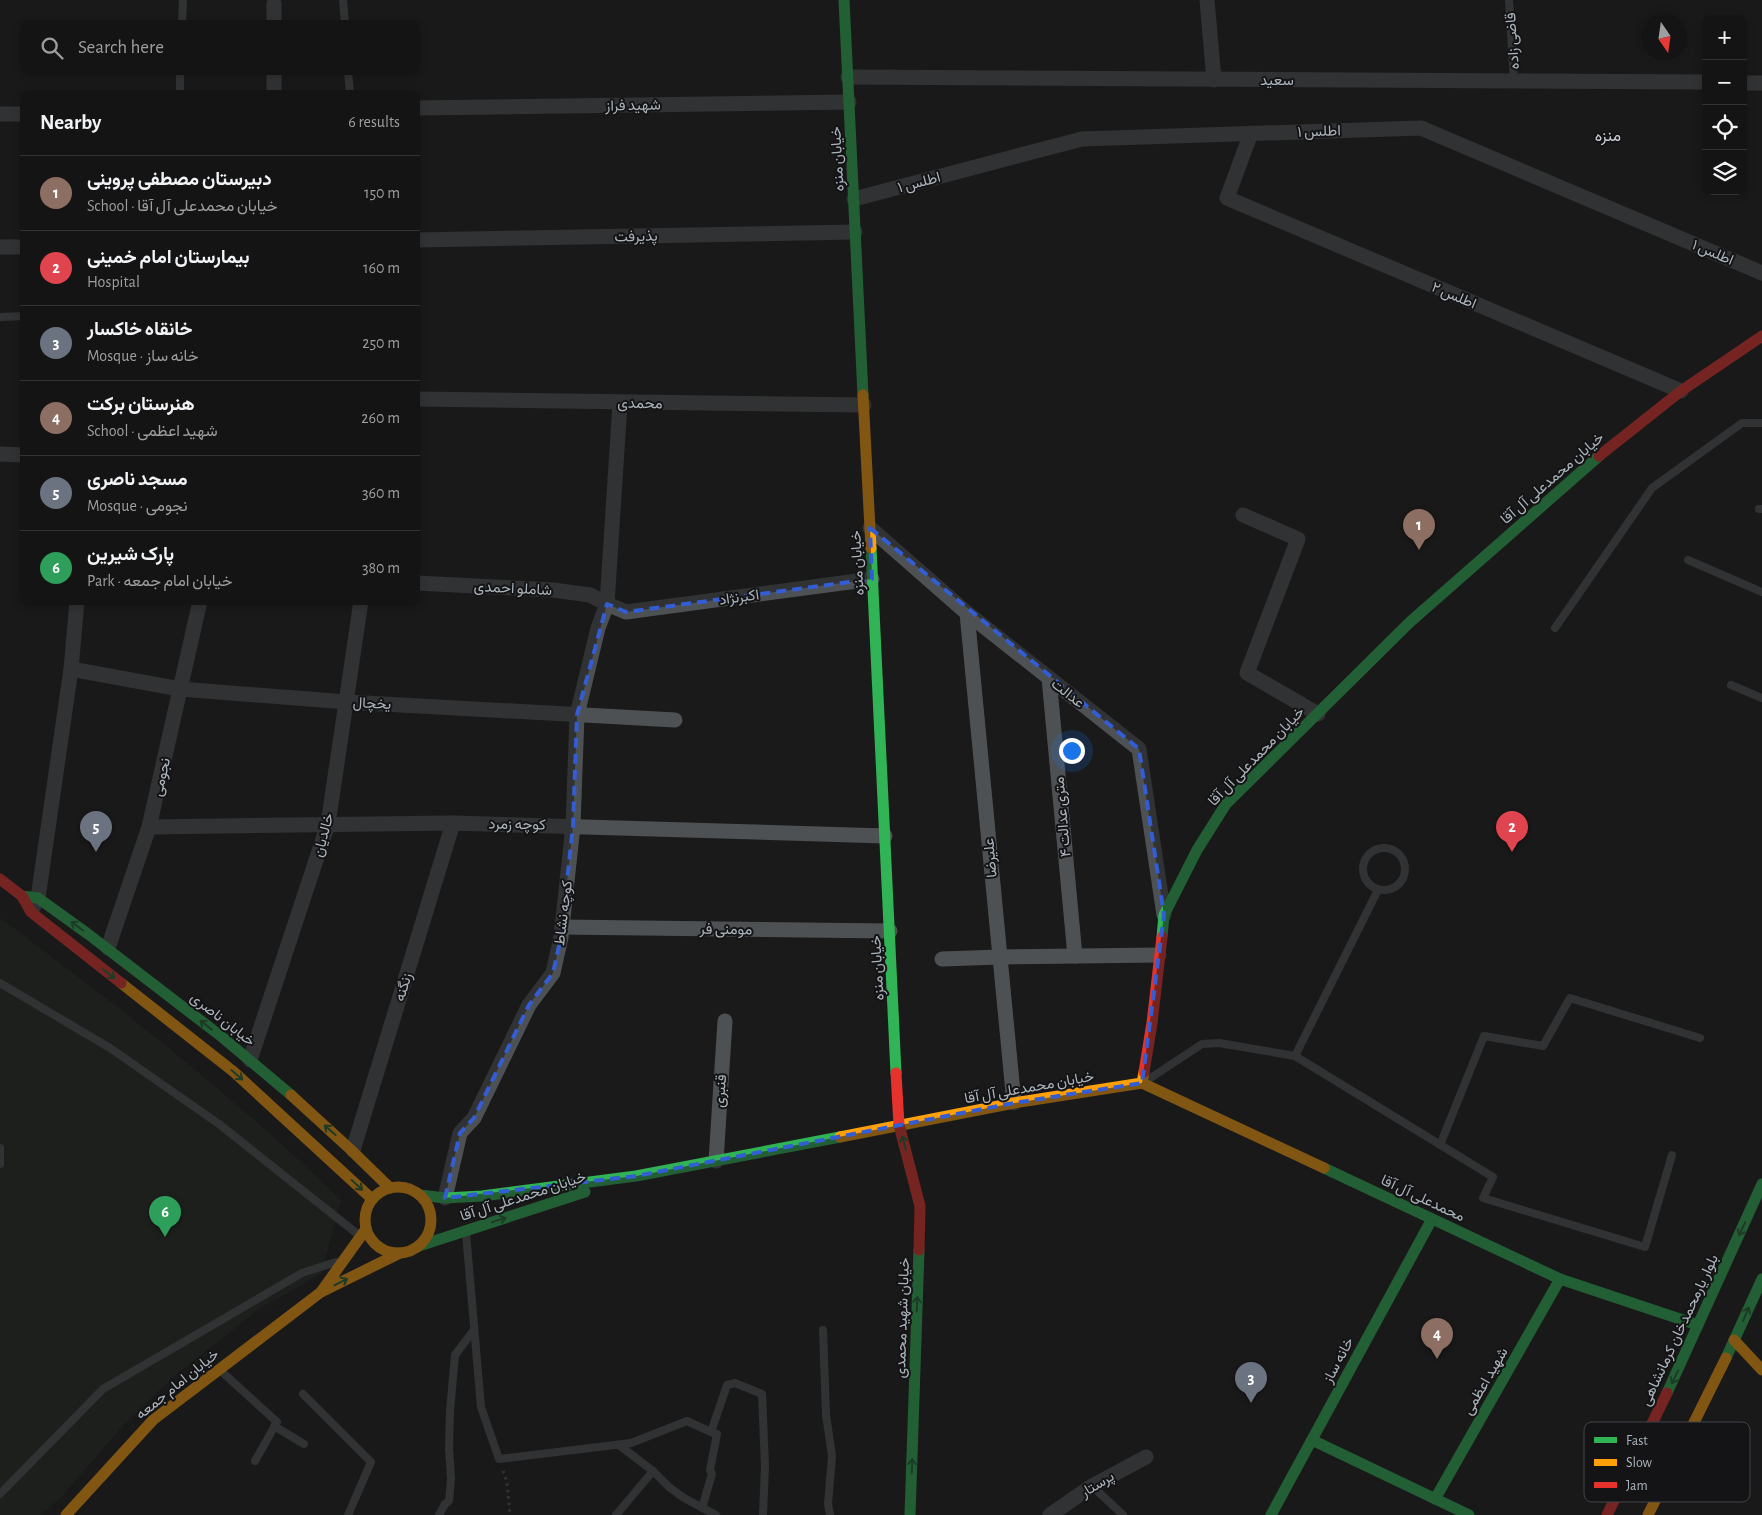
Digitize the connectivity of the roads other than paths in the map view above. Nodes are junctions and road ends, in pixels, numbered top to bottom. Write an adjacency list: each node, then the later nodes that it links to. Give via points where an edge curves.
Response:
1 (182, 0): 7 (lane)
2 (343, 0): 9 (lane)
3 (844, 0): 13 (street, خیابان منزه)
4 (1206, 0): 14 (street)
5 (1509, 0): 15 (lane, قاضی زاده)
6 (274, 4): 8 (street)
7 (182, 20)
8 (274, 20)
9 (345, 20)
10 (180, 75): 19 (lane)
11 (274, 75): 20 (street)
12 (348, 75): 21 (lane)
13 (848, 77): 14 (street, سعید); 22 (street, خیابان منزه)
14 (1214, 80): 15 (street, سعید)
15 (1514, 82): 16 (street, سعید)
16 (1702, 82)
17 (1747, 83): 18 (street)
18 (1762, 83)
19 (180, 90)
20 (274, 90)
21 (350, 90)
22 (849, 102): 23 (street, شهید فراز); 27 (street, خیابان منزه)
23 (420, 108)
24 (0, 114): 25 (street)
25 (20, 114)
26 (1252, 133): 27 (street, اطلس ۱, via 1082,139); 32 (street, اطلس ۱, via 1421,128); 36 (street, اطلس ۲, via 1228,198)
27 (854, 199): 28 (street, خیابان منزه)
28 (855, 232): 29 (street, پذیرفت); 39 (street, خیابان منزه)
29 (420, 240)
30 (0, 247): 31 (street)
31 (20, 247)
32 (1762, 273)
33 (20, 316): 34 (lane)
34 (0, 317)
35 (1762, 336): 36 (street, خیابان محمدعلی آل آقا)
36 (1681, 391): 61 (street, خیابان محمدعلی آل آقا, via 1593,461 1410,622)
37 (420, 400): 38 (street, محمدی)
38 (620, 402): 39 (street, محمدی); 49 (street, کوچه نشاط)
39 (864, 405): 44 (street, خیابان منزه)
40 (1762, 423): 54 (lane, via 1742,423 1652,488)
41 (0, 454): 42 (street)
42 (20, 455)
43 (1243, 516): 61 (street, via 1298,539 1247,673)
44 (870, 528): 46 (street, خیابان منزه); 53 (street, عدالت)
45 (1688, 560): 48 (lane)
46 (872, 579): 49 (street, اکبرنژاد, via 626,612); 68 (street, خیابان منزه)
47 (420, 583): 49 (street, شاملو احمدی, via 554,590 590,595)
48 (1762, 592)
49 (607, 604): 62 (street, کوچه نشاط)
50 (77, 605): 55 (street)
51 (199, 605): 58 (street, نجومی)
52 (361, 605): 60 (street, خالدیان)
53 (967, 613): 56 (street, عدالت); 80 (street, علیرضا)
54 (1555, 628)
55 (72, 669): 58 (street, یخچال); 72 (street)
56 (1048, 678): 74 (street, عدالت, via 1139,748); 79 (street, ۴ متری عدالت)
57 (1732, 685): 59 (lane)
58 (180, 689): 60 (street, یخچال); 67 (street, نجومی)
59 (1762, 698)
60 (348, 702): 62 (street, یخچال); 65 (street, خالدیان)
61 (1318, 714): 74 (street, خیابان محمدعلی آل آقا, via 1226,804 1197,850)
62 (577, 716): 63 (street, یخچال); 66 (street, کوچه نشاط)
63 (675, 720)
64 (453, 823): 65 (street, کوچه زمرد); 66 (street, کوچه زمرد); 92 (street, زنگنه)
65 (328, 824): 67 (street, کوچه زمرد); 86 (street, خالدیان)
66 (573, 826): 68 (street, کوچه زمرد); 75 (street, کوچه نشاط)
67 (149, 828): 77 (street, نجومی)
68 (885, 836): 76 (street, خیابان منزه)
69 (0, 879): 71 (street)
70 (1378, 890): 70 (lane, via 1393,888 1403,878 1404,864 1390,849 1376,850 1365,860 1363,867 1367,881); 85 (lane)
71 (22, 896): 72 (street, خیابان ناصری); 73 (street)
72 (38, 898): 73 (street); 77 (street, خیابان ناصری, one-way to 72)
73 (31, 912): 101 (street, one-way to 101, via 234,1072)
74 (1164, 915): 78 (street, خیابان محمدعلی آل آقا)
75 (562, 927): 76 (street, مومنی فر); 100 (street, کوچه نشاط, via 552,973 529,1005 474,1118 460,1133)
76 (890, 931): 89 (street, خیابان منزه)
77 (108, 948): 86 (street, خیابان ناصری, one-way to 77)
78 (1159, 955): 79 (street); 87 (street, خیابان محمدعلی آل آقا)
79 (1074, 956): 80 (street)
80 (1000, 957): 81 (street); 88 (street, علیرضا)
81 (942, 960)
82 (0, 983): 104 (lane, via 110,1048 219,1124)
83 (725, 1021): 94 (street, قنبری)
84 (1700, 1038): 90 (lane, via 1570,998 1543,1046 1484,1036)
85 (1295, 1056): 87 (lane, via 1220,1043 1202,1044); 90 (lane)
86 (250, 1060): 92 (street, خیابان ناصری, one-way to 86)
87 (1142, 1083): 88 (street, خیابان محمدعلی آل آقا); 102 (street, محمدعلی آل آقا)
88 (1014, 1103): 89 (street, خیابان محمدعلی آل آقا)
89 (899, 1125): 94 (street, خیابان محمدعلی آل آقا); 141 (street, خیابان شهید محمدی, one-way to 89, via 920,1206)
90 (1440, 1145): 93 (lane, via 1493,1176 1483,1198 1645,1247)
91 (0, 1148): 95 (lane)
92 (353, 1150): 98 (street, خیابان ناصری)
93 (1672, 1155)
94 (716, 1161): 96 (street, خیابان محمدعلی آل آقا)
95 (0, 1164)
96 (636, 1176): 100 (street, خیابان محمدعلی آل آقا); 103 (street, خیابان محمدعلی آل آقا, one-way to 96)
97 (1762, 1184): 111 (street, بلوار یارمحمدخان کرمانشاهی, one-way to 111)
98 (390, 1188): 99 (street, via 401,1187); 101 (street)
99 (420, 1195): 100 (street, خیابان محمدعلی آل آقا); 105 (street, via 428,1204 431,1226)
100 (444, 1198)
101 (372, 1199): 104 (street, via 367,1208)
102 (1432, 1219): 108 (street, محمدعلی آل آقا); 122 (street, خانه ساز)
103 (465, 1230): 105 (street, خیابان محمدعلی آل آقا); 112 (lane)
104 (364, 1233): 106 (street, via 379,1247); 107 (street, خیابان امام جمعه)
105 (419, 1246): 106 (street)
106 (400, 1253): 110 (street, خیابان امام جمعه, one-way to 106)
107 (345, 1259): 110 (street, خیابان امام جمعه); 129 (lane, via 302,1273 102,1389)
108 (1560, 1279): 111 (street, محمدعلی آل آقا); 130 (street, شهید اعظمی)
109 (1762, 1279): 114 (street, one-way to 109)
110 (321, 1292): 115 (street, خیابان امام جمعه)
111 (1698, 1325): 118 (street, بلوار یارمحمدخان کرمانشاهی, one-way to 118)
112 (474, 1330): 124 (lane, via 482,1407 499,1459); 136 (lane, via 455,1356 450,1411 451,1479 448,1501)
113 (823, 1330): 140 (lane, via 826,1415 832,1456)
114 (1734, 1340): 116 (street); 119 (street)
115 (219, 1369): 120 (lane, via 277,1422); 134 (street, خیابان امام جمعه, via 153,1420)
116 (1762, 1370)
117 (303, 1394): 135 (lane, via 371,1462)
118 (1653, 1422)
119 (1694, 1422)
120 (274, 1426): 123 (lane); 126 (lane)
121 (711, 1432): 124 (lane, via 687,1421 631,1444); 133 (lane, via 716,1434 712,1474); 139 (lane, via 727,1385 735,1383 762,1394)
122 (1312, 1440): 130 (street); 144 (street, خانه ساز)
123 (304, 1444)
124 (619, 1445): 127 (lane)
125 (1146, 1457): 128 (street, پرستار)
126 (255, 1461)
127 (653, 1471): 133 (lane, via 669,1487); 137 (lane)
128 (1092, 1486): 142 (street, پرستار); 143 (lane)
129 (0, 1494)
130 (1435, 1498): 145 (street)
131 (1614, 1502): 146 (street, بلوار یارمحمدخان کرمانشاهی, one-way to 146)
132 (1654, 1502): 147 (street)
133 (702, 1508): 138 (lane)
134 (66, 1515)
135 (348, 1515)
136 (439, 1515)
137 (616, 1515)
138 (716, 1515)
139 (763, 1515)
140 (830, 1515)
141 (910, 1515)
142 (1050, 1515)
143 (1123, 1515)
144 (1271, 1515)
145 (1470, 1515)
146 (1608, 1515)
147 (1648, 1515)

